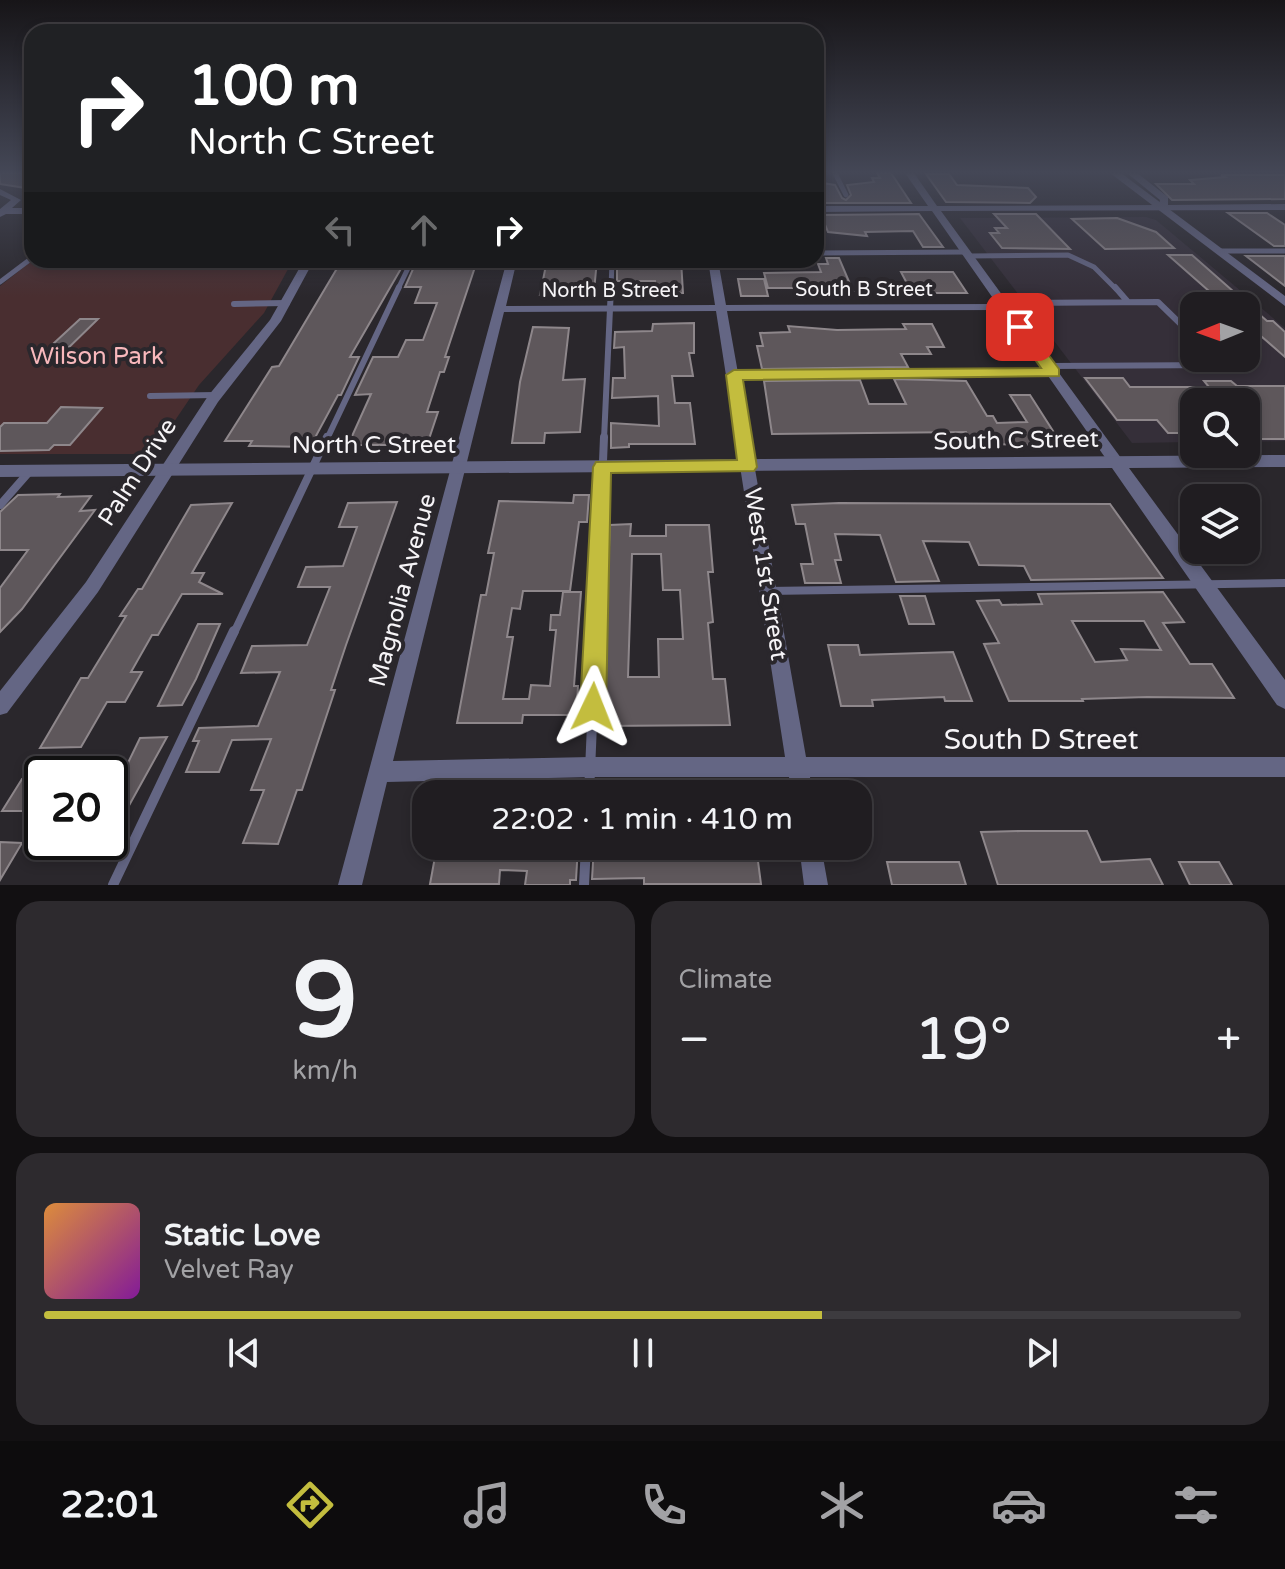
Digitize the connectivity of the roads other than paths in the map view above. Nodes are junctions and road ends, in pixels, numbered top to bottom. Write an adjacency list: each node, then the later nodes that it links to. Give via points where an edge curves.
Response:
1 (939, 214): 6 (street)
2 (1171, 214): 3 (street)
3 (1221, 251): 4 (lane); 15 (street)
4 (1285, 251)
5 (824, 253): 6 (lane)
6 (967, 254): 14 (lane, via 1080,258); 18 (street)
7 (24, 264): 13 (lane)
8 (305, 268): 16 (street, Palm Drive)
9 (408, 268): 34 (lane)
10 (510, 268): 21 (street, Magnolia Avenue)
11 (612, 268): 20 (lane)
12 (715, 268): 19 (street, West 1st Street)
13 (0, 282)
14 (1128, 302): 18 (lane); 22 (lane, via 1158,302)
15 (1285, 302)
16 (287, 303): 17 (lane); 26 (street, Palm Drive)
17 (234, 304)
18 (1004, 305): 19 (street, South B Street); 24 (street)
19 (722, 307): 20 (street, North B Street); 25 (street, West 1st Street)
20 (609, 308): 21 (street, North B Street); 30 (lane)
21 (499, 309): 32 (street, Magnolia Avenue)
22 (1180, 323)
23 (1180, 366): 24 (lane)
24 (1051, 369): 25 (lane); 29 (street)
25 (734, 375): 31 (street, West 1st Street)
26 (216, 395): 27 (lane); 33 (street, Palm Drive)
27 (150, 396)
28 (1285, 461): 29 (street, South C Street)
29 (1116, 462): 31 (street, South C Street); 39 (street)
30 (602, 467): 31 (street, North C Street); 32 (street, North C Street); 43 (lane)
31 (748, 467): 40 (street, West 1st Street)
32 (458, 468): 34 (street, North C Street); 46 (street, Magnolia Avenue)
33 (167, 470): 34 (street, North C Street); 36 (street, North C Street); 42 (street, Palm Drive, via 92,587)
34 (311, 470): 51 (lane)
35 (0, 471): 36 (street, North C Street)
36 (31, 471): 37 (lane)
37 (0, 505)
38 (1285, 583): 39 (lane)
39 (1204, 585): 40 (lane); 41 (street)
40 (768, 591): 44 (street, West 1st Street)
41 (1285, 698)
42 (0, 706)
43 (590, 767): 44 (street, South D Street); 46 (street, South D Street); 47 (lane)
44 (798, 767): 45 (street, South D Street); 48 (street, West 1st Street)
45 (1285, 767)
46 (379, 772): 52 (street, Magnolia Avenue)
47 (590, 780)
48 (800, 780)
49 (585, 860): 53 (lane)
50 (812, 860): 54 (street)
51 (113, 885)
52 (350, 885)
53 (584, 885)
54 (816, 885)

